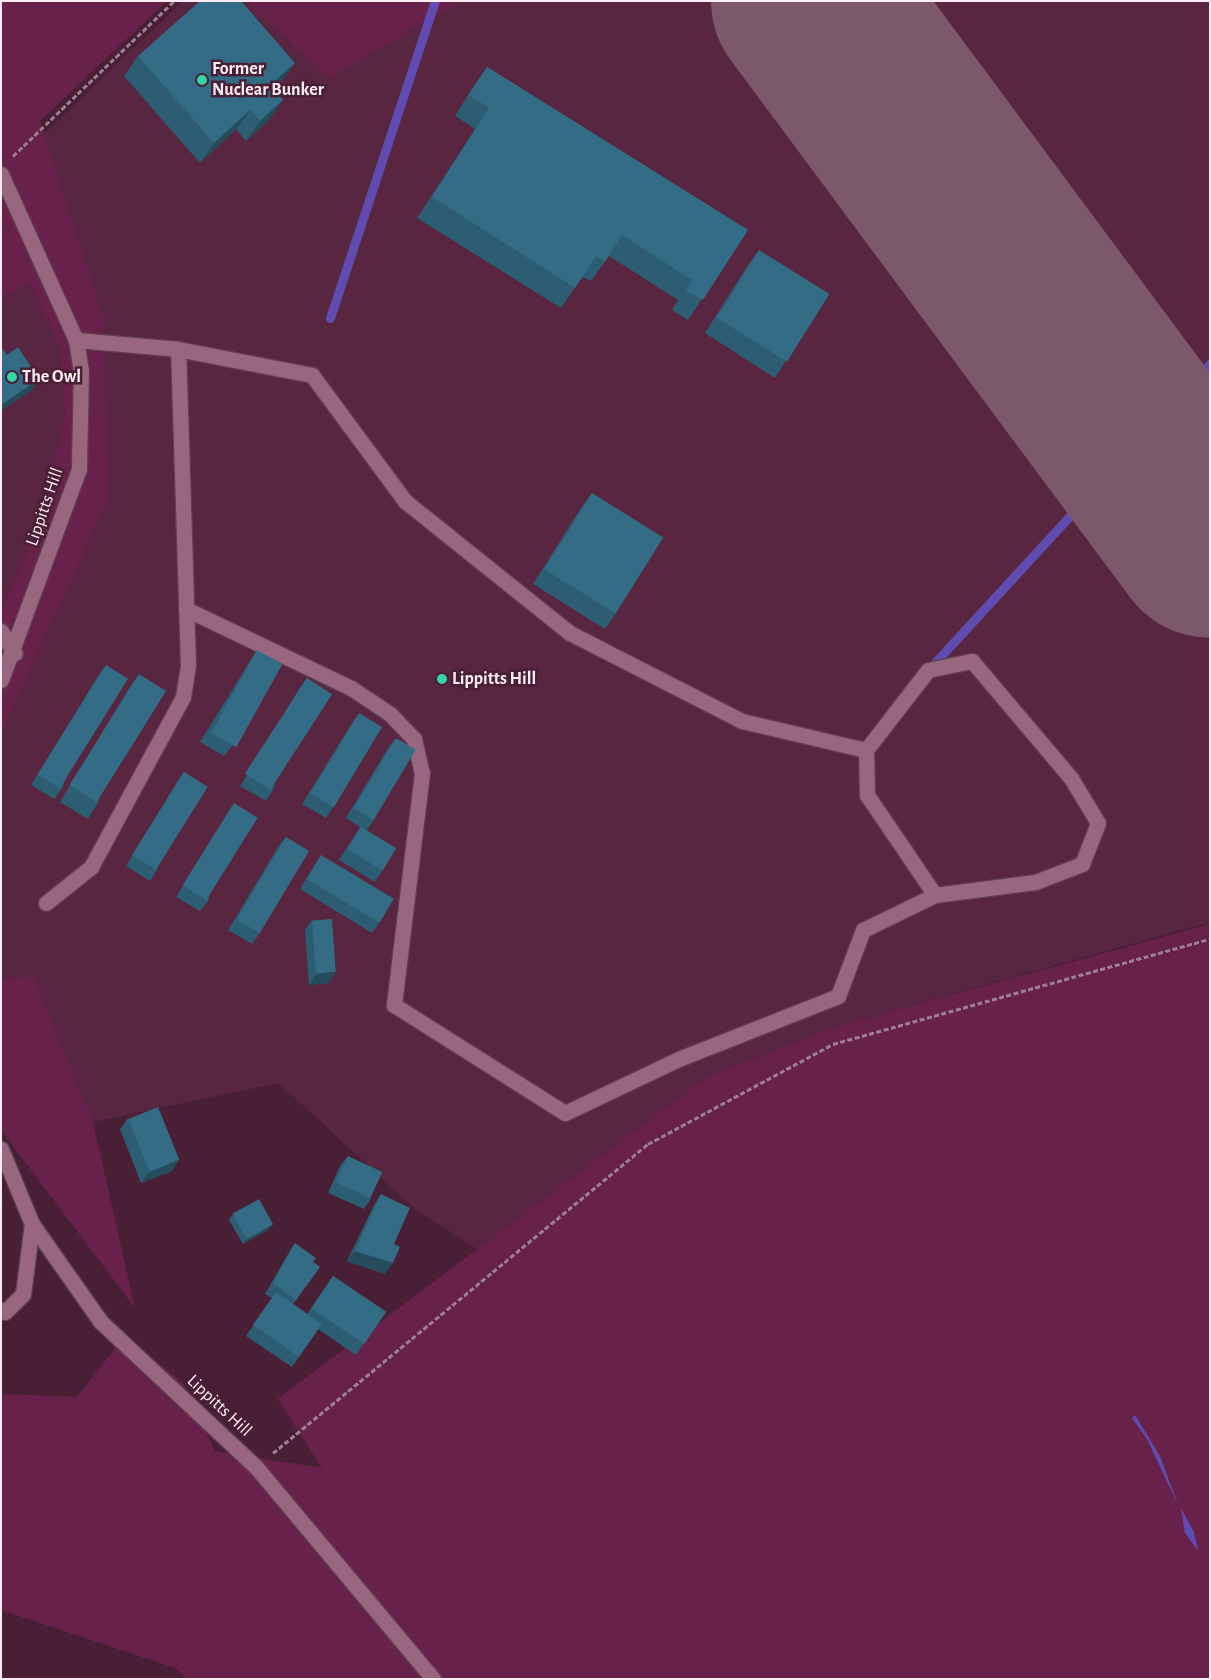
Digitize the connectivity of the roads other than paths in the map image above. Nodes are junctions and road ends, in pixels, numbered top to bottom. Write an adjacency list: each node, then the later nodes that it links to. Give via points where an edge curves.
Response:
1 (1, 174): 2 (street, Lippitts Hill)
2 (76, 340): 3 (street); 6 (street, Lippitts Hill, via 81,370 79,469)
3 (178, 349): 4 (street); 8 (street, via 312,375 405,501 570,633 742,721)
4 (186, 609): 9 (street, via 351,688 390,714 414,739 422,773 394,1005 564,1113 681,1058 838,996 863,930); 10 (street, via 188,664 184,697 91,867)
5 (1, 631): 6 (street)
6 (14, 653): 7 (street, Lippitts Hill)
7 (1, 680)
8 (866, 750): 9 (street, via 867,795); 9 (street, via 928,670 972,661 1071,778 1098,824 1082,864 1034,882)
9 (935, 895)
10 (46, 903)
11 (1, 1149): 12 (street, Lippitts Hill)
12 (32, 1224): 13 (street, via 23,1294 5,1312); 14 (street, Lippitts Hill, via 101,1322 256,1466)
13 (1, 1310)
14 (433, 1679)

